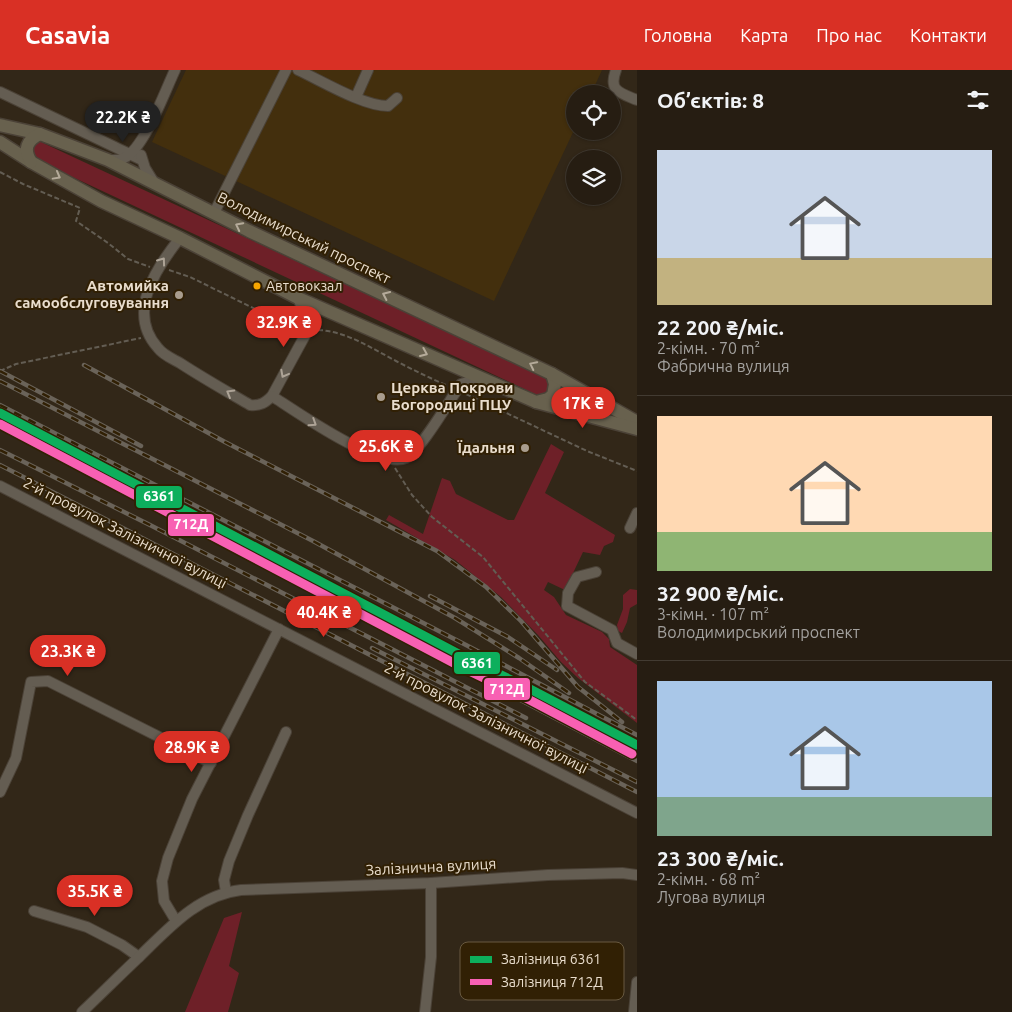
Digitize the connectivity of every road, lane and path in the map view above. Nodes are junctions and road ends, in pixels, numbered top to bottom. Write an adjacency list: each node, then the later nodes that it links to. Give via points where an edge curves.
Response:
1 (175, 70): 12 (street)
2 (286, 70): 19 (street)
3 (298, 70): 7 (street)
4 (368, 70): 7 (street)
5 (616, 70): 9 (street, via 615,88)
6 (0, 92): 14 (street)
7 (356, 97): 8 (street, via 380,106 388,106)
8 (396, 98)
9 (637, 100)
10 (0, 125): 11 (main road, Володимирський проспект)
11 (40, 134): 15 (main road, Володимирський проспект); 17 (main road, via 28,142 26,148)
12 (142, 139): 14 (street); 16 (street)
13 (0, 142): 17 (main road)
14 (130, 153): 15 (street, via 124,158); 16 (street)
15 (108, 160): 18 (main road, Володимирський проспект)
16 (142, 160): 18 (street)
17 (31, 162): 20 (main road, one-way to 20, via 101,201)
18 (153, 181): 19 (main road, Володимирський проспект)
19 (214, 213): 24 (main road, Володимирський проспект, one-way to 19)
20 (180, 238): 21 (main road); 22 (street, one-way to 20, via 143,319 146,298 157,269)
21 (298, 298): 25 (main road, one-way to 25); 26 (street, one-way to 26, via 308,330)
22 (149, 336): 23 (path, via 16,364); 26 (street, one-way to 22, via 264,404 250,405 159,350)
23 (0, 371)
24 (552, 374): 27 (main road, via 555,384 553,395); 28 (main road, Володимирський проспект)
25 (485, 379): 27 (main road); 30 (street, via 461,384 418,448 405,458)
26 (272, 396): 30 (street, one-way to 30, via 348,444)
27 (536, 402): 29 (main road)
28 (637, 422)
29 (637, 429)
30 (390, 460): 37 (path, via 412,495 432,516 483,557 585,682)
31 (0, 486): 35 (street, 2-й провулок Залізничної вулиці)
32 (637, 513): 33 (street)
33 (630, 528)
34 (596, 572): 36 (street, via 577,577 568,593 567,606 612,630 617,643)
35 (280, 629): 39 (street); 41 (street, 2-й провулок Залізничної вулиці)
36 (637, 654)
37 (637, 720)
38 (286, 732): 44 (street, via 229,861 224,880)
39 (212, 763): 40 (street, via 48,681 31,682 16,758); 46 (street, via 192,799 162,881 164,901)
40 (0, 792)
41 (637, 813)
42 (637, 875): 43 (street, Залізнична вулиця, via 548,875)
43 (431, 883): 44 (street, Залізнична вулиця); 50 (street, via 431,957)
44 (226, 892): 46 (street, Залізнична вулиця, via 209,898)
45 (34, 911): 47 (street, via 87,927 122,944)
46 (176, 921): 47 (street, Залізнична вулиця)
47 (138, 957): 49 (street, Залізнична вулиця)
48 (637, 982): 51 (street)
49 (82, 1012)
50 (425, 1012)
51 (634, 1012)

